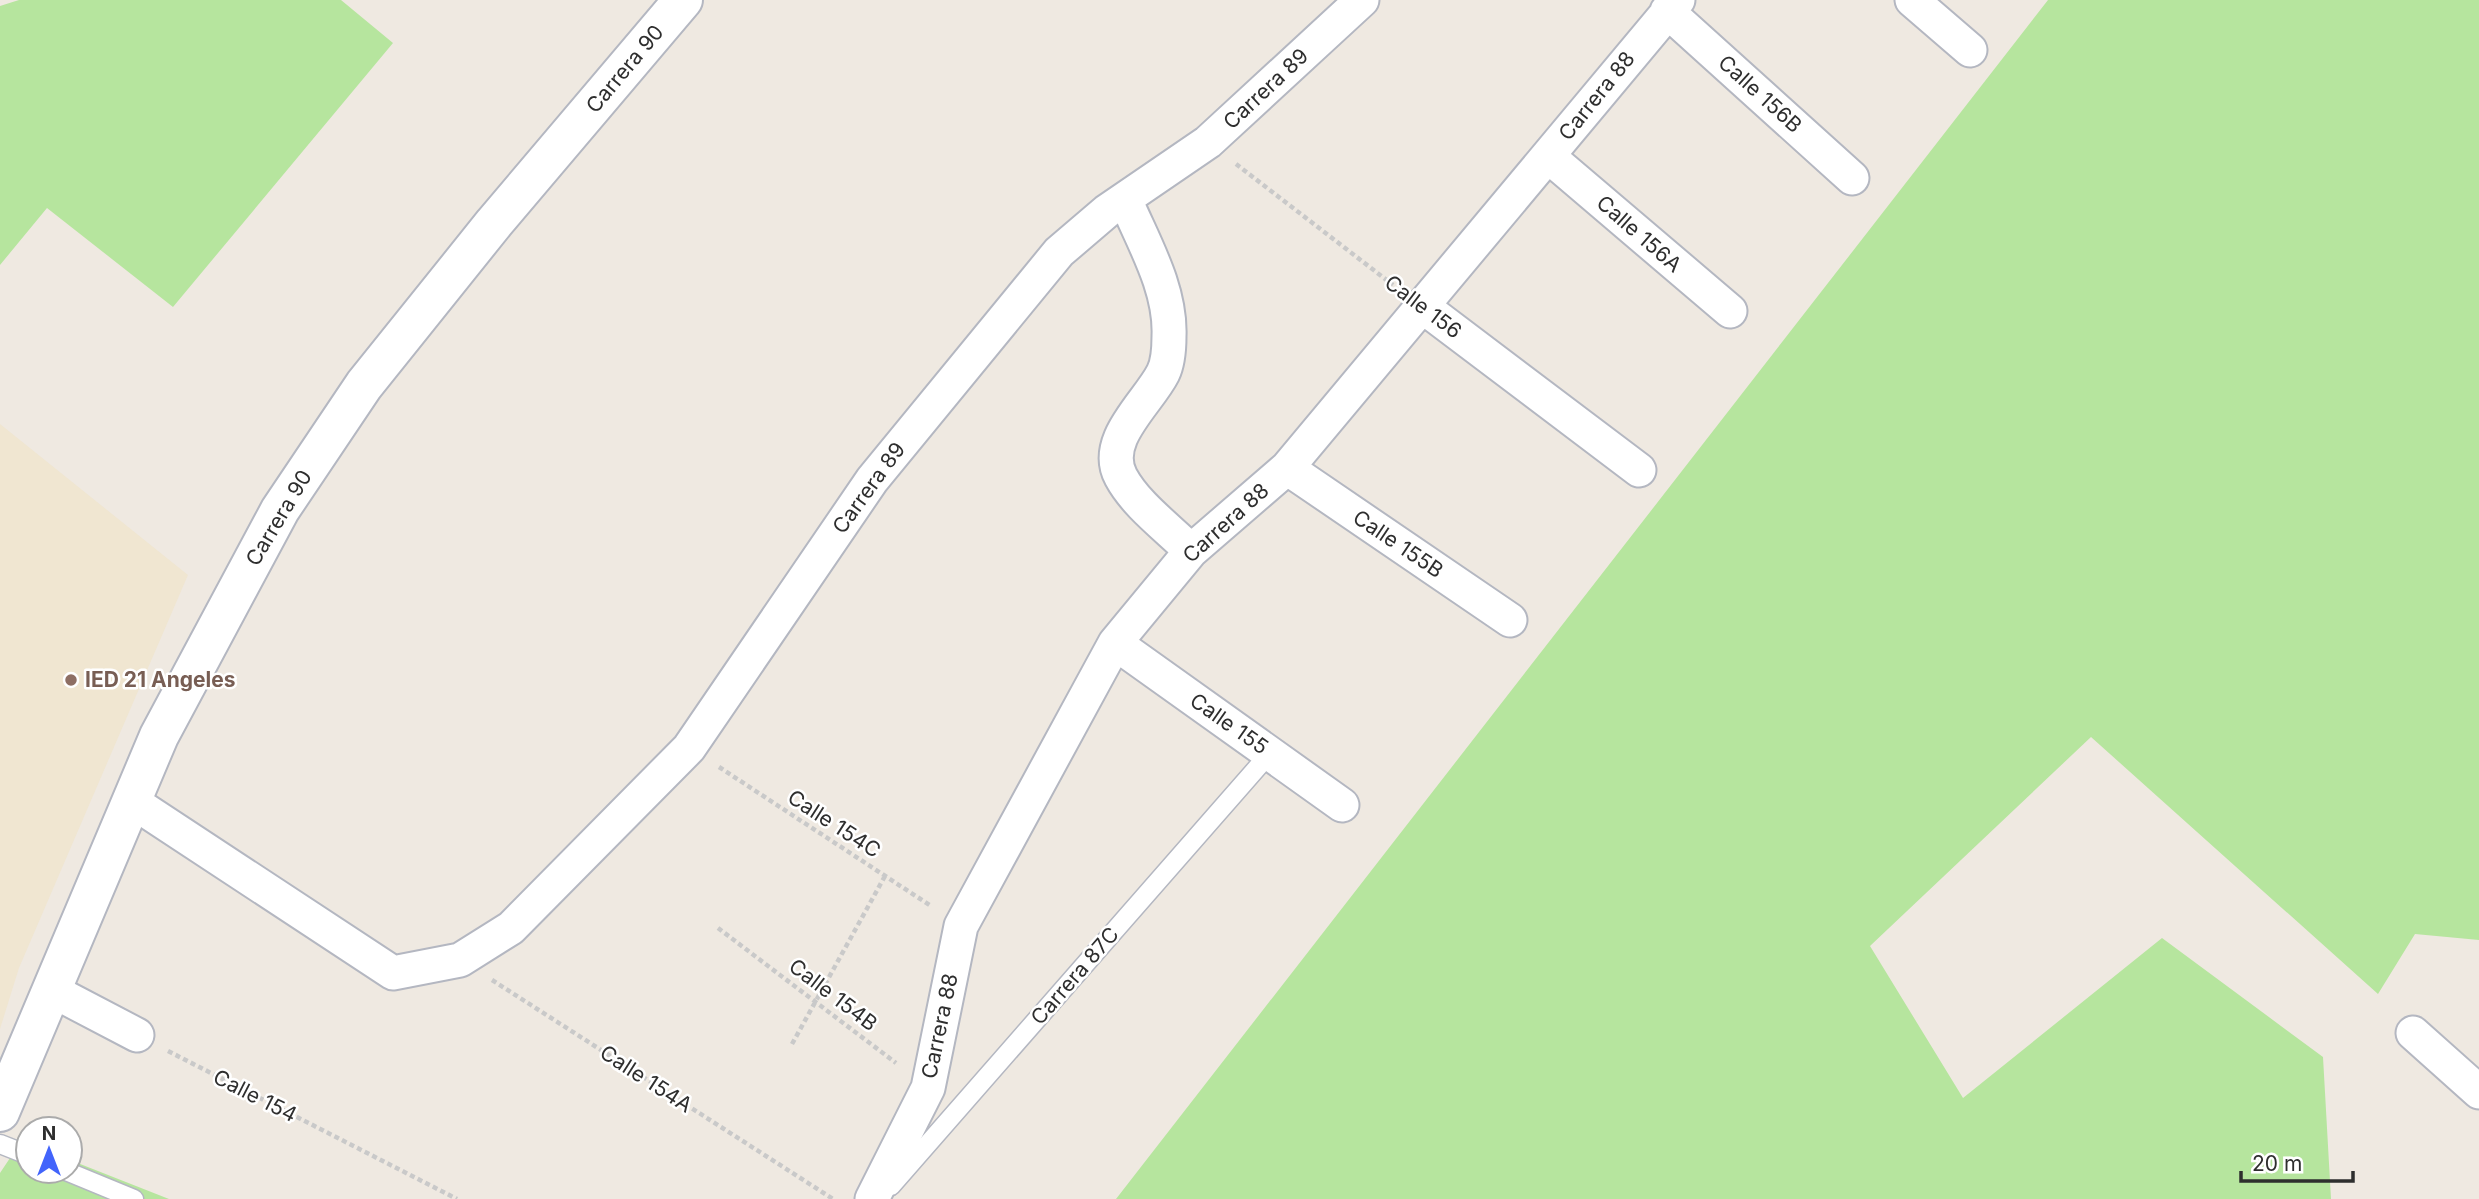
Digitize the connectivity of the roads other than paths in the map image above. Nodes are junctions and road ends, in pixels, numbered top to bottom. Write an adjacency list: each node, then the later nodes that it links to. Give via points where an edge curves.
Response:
1 (684, 0): 17 (street, Carrera 90, via 363,385 280,510 159,736)
2 (1362, 0): 8 (street, Carrera 89, via 1208,142)
3 (1912, 0): 5 (street)
4 (1672, 5): 6 (street, Carrera 88); 7 (street, Calle 156B)
5 (1970, 50)
6 (1548, 156): 9 (street, Carrera 88); 10 (street, Calle 156A)
7 (1852, 178)
8 (1125, 200): 13 (street, via 1168,304 1169,337 1164,371 1122,434 1116,457 1119,475 1130,492); 17 (street, Carrera 89, via 1059,252 872,480 689,748 511,928 460,960 393,973)
9 (1422, 306): 11 (street, Carrera 88); 12 (street, Calle 156)
10 (1730, 311)
11 (1287, 468): 13 (street, Carrera 88); 14 (street, Calle 155B)
12 (1639, 470)
13 (1191, 551): 15 (street, Carrera 88)
14 (1510, 620)
15 (1115, 643): 16 (street, Calle 155); 26 (street, Carrera 88, via 961,926 928,1088)
16 (1270, 753): 18 (street, Calle 155); 27 (lane, Carrera 87C)
17 (130, 800): 19 (street, Carrera 90)
18 (1342, 805)
19 (53, 991): 21 (street); 23 (street, Carrera 90)
20 (2413, 1033): 22 (street)
21 (136, 1035)
22 (2479, 1092)
23 (0, 1112)
24 (84, 1178): 25 (lane)
25 (134, 1199)
26 (872, 1199)
27 (879, 1199)

